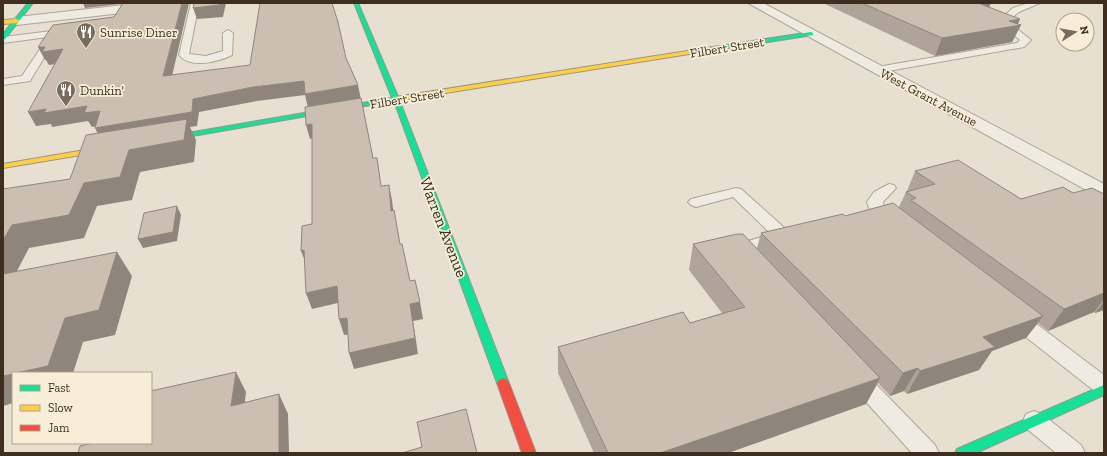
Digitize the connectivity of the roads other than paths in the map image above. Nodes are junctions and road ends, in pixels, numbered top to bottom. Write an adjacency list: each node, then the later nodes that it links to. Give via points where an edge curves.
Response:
1 (31, 3): 9 (street)
2 (174, 3): 7 (street)
3 (195, 3): 12 (lane, via 184,55 201,59 222,56 228,53)
4 (356, 3): 18 (street, Warren Avenue)
5 (754, 3): 14 (street, West Grant Avenue)
6 (1036, 3): 16 (lane, via 1016,10 1005,19 1013,30 1026,40 1020,45)
7 (125, 8): 8 (lane); 9 (street)
8 (119, 20)
9 (17, 21): 10 (street); 15 (street)
10 (3, 22)
11 (78, 30): 13 (lane)
12 (228, 33)
13 (55, 34): 15 (lane); 17 (lane, via 26,79)
14 (811, 34): 16 (street, West Grant Avenue); 18 (street, Filbert Street)
15 (3, 39)
16 (877, 70): 23 (street, West Grant Avenue)
17 (3, 82)
18 (396, 99): 19 (street, Filbert Street); 31 (street, Warren Avenue)
19 (152, 140)
20 (121, 146): 21 (street)
21 (3, 166)
22 (890, 188): 25 (lane, via 879,195 875,202 876,210)
23 (1104, 192)
24 (696, 202): 26 (lane, via 736,192 783,236 738,250)
25 (907, 234)
26 (754, 267)
27 (1000, 305): 29 (lane)
28 (846, 366): 32 (lane)
29 (1104, 388): 30 (street)
30 (1034, 421): 33 (street); 34 (lane)
31 (529, 453)
32 (926, 453)
33 (962, 453)
34 (1073, 453)

